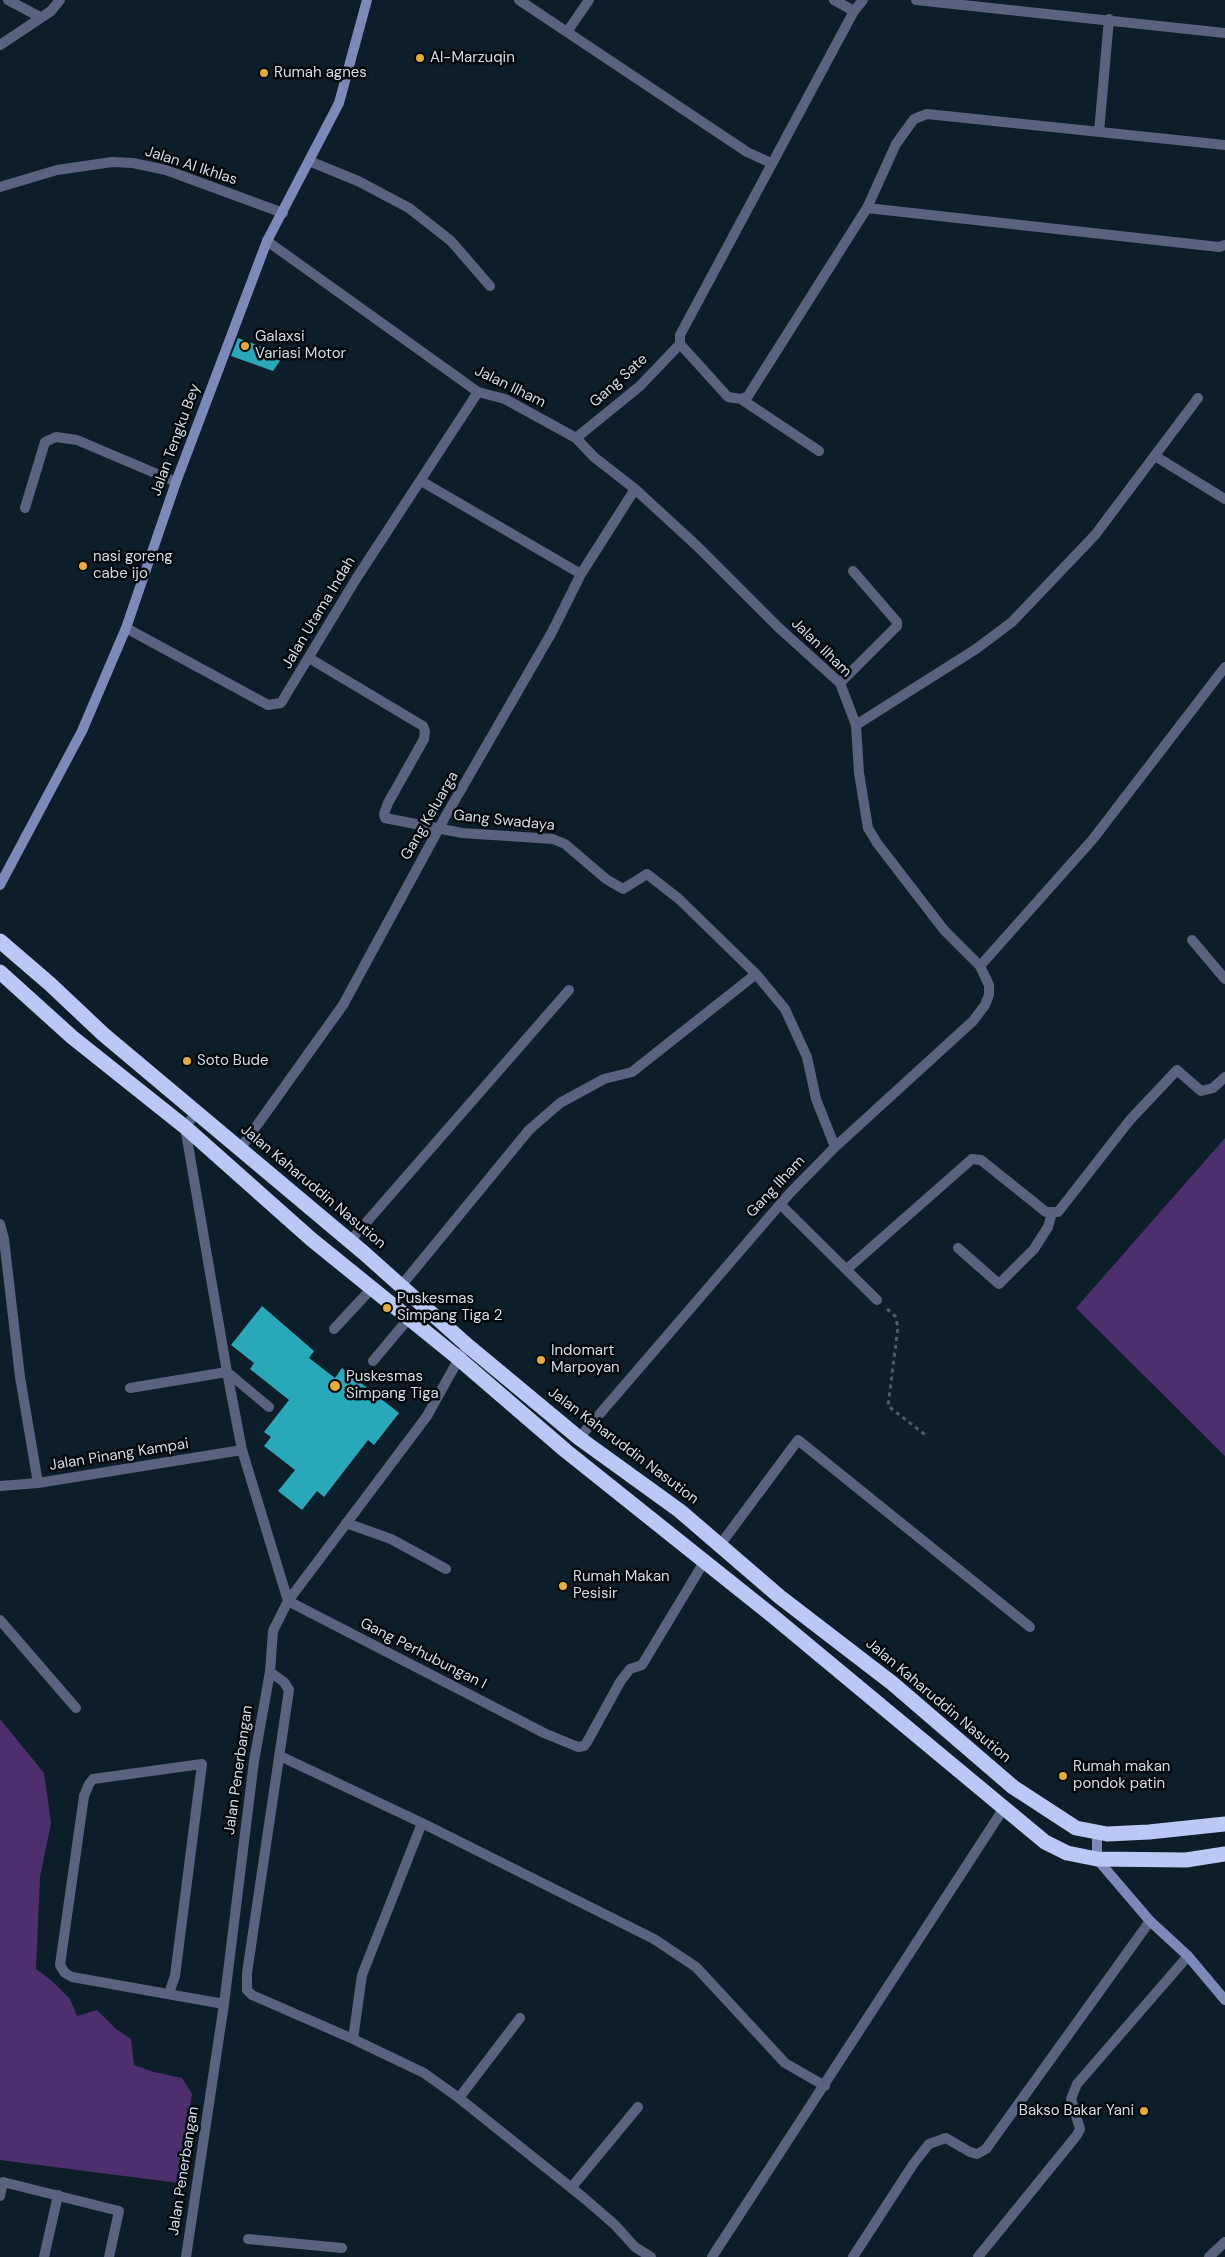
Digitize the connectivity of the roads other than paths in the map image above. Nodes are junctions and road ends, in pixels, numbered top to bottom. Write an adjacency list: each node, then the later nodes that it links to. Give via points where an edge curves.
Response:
1 (8, 0): 10 (street)
2 (60, 0): 10 (street)
3 (367, 0): 17 (main road, Jalan Tengku Bey, via 338,103)
4 (589, 0): 12 (street)
5 (834, 0): 9 (street)
6 (863, 0): 9 (street)
7 (916, 0): 11 (street)
8 (522, 1): 12 (street)
9 (854, 10): 18 (street)
10 (40, 18): 14 (street)
11 (1109, 19): 13 (street); 15 (street)
12 (567, 32): 18 (street, via 747,152)
13 (1225, 33)
14 (0, 45)
15 (1099, 132): 16 (street); 20 (street, via 927,114 920,116 909,124 896,144)
16 (1225, 145)
17 (310, 161): 21 (main road, Jalan Tengku Bey); 24 (street, via 358,181 409,208 451,241)
18 (771, 163): 25 (street, via 687,319)
19 (0, 188): 21 (street, Jalan Al Ikhlas, via 57,170 112,162 133,163 166,170)
20 (867, 208): 23 (street, via 1219,246); 28 (street, via 748,396)
21 (283, 212): 22 (main road, Jalan Tengku Bey)
22 (267, 241): 26 (street, Jalan Ilham); 32 (main road, Jalan Tengku Bey)
23 (1225, 244)
24 (490, 286)
25 (680, 344): 28 (street, via 728,397); 29 (street, Gang Sate, via 640,386)
26 (478, 392): 29 (street, Jalan Ilham, via 505,399); 33 (street, Jalan Utama Indah)
27 (1198, 398): 31 (street)
28 (741, 399): 30 (street)
29 (576, 438): 34 (street, Jalan Ilham, via 594,457)
30 (819, 451)
31 (1155, 456): 35 (street); 43 (street, via 1095,535 1012,622)
32 (176, 482): 36 (street, via 78,440 56,437 45,442); 39 (main road, Jalan Tengku Bey)
33 (421, 482): 38 (street); 40 (street, Jalan Utama Indah, via 356,579)
34 (635, 489): 38 (street, Gang Keluarga); 42 (street, Jalan Ilham)
35 (1225, 499)
36 (24, 508)
37 (853, 571): 42 (street, via 897,626)
38 (582, 574): 44 (street, Gang Keluarga)
39 (126, 628): 40 (street, Jalan Utama Indah, via 268,705 282,702); 45 (main road, Jalan Tengku Bey, via 82,731)
40 (309, 658): 44 (street, Gang Swadaya, via 423,726 422,746 388,802 384,816 389,820)
41 (1225, 667): 48 (street, via 1093,839)
42 (840, 683): 43 (street, Jalan Ilham)
43 (856, 726): 48 (street, Jalan Ilham, via 860,782 868,828 944,930)
44 (439, 829): 50 (street, Gang Swadaya, via 553,839 565,844 606,879 623,889 648,874 679,899); 57 (street, Gang Keluarga, via 344,1005)
45 (0, 885)
46 (1192, 940): 51 (street)
47 (0, 941): 54 (highway, Jalan Kaharuddin Nasution)
48 (980, 966): 56 (street, Gang Ilham, via 989,985 986,1005 973,1021)
49 (0, 972): 55 (highway, via 72,1037)
50 (756, 974): 56 (street, Gang Swadaya, via 785,1009 807,1056 816,1099); 64 (street, via 632,1072 604,1078 560,1103 529,1130)
51 (1225, 979)
52 (569, 990): 61 (street)
53 (1225, 1077): 59 (street, via 1213,1088 1201,1091 1177,1070 1130,1120 1058,1212)
54 (196, 1113): 55 (street); 57 (highway, Jalan Kaharuddin Nasution)
55 (185, 1127): 65 (highway, via 311,1239); 72 (street)
56 (835, 1147): 58 (street, Gang Ilham)
57 (240, 1149): 61 (highway, Jalan Kaharuddin Nasution)
58 (780, 1204): 63 (street); 75 (street, Gang Ilham)
59 (1052, 1213): 62 (street, via 1048,1227 1034,1249 999,1284); 63 (street, via 1046,1212 980,1160 972,1159)
60 (0, 1224): 77 (street)
61 (350, 1241): 64 (highway, Jalan Kaharuddin Nasution)
62 (958, 1248)
63 (847, 1269): 66 (street)
64 (401, 1286): 69 (highway, Jalan Kaharuddin Nasution)
65 (372, 1288): 67 (highway); 68 (street)
66 (877, 1300)
67 (409, 1318): 70 (highway); 71 (street)
68 (334, 1329)
69 (468, 1345): 70 (street, Jalan Penerbangan); 75 (highway, Jalan Kaharuddin Nasution)
70 (458, 1358): 79 (street, Jalan Penerbangan, via 427,1416); 81 (highway, via 566,1451)
71 (373, 1361)
72 (227, 1372): 73 (street); 74 (street); 76 (street)
73 (130, 1388)
74 (270, 1407)
75 (579, 1438): 80 (highway, Jalan Kaharuddin Nasution, via 680,1511)
76 (242, 1450): 77 (street, Jalan Pinang Kampai); 83 (street)
77 (38, 1483): 78 (street, Jalan Pinang Kampai)
78 (0, 1486)
79 (346, 1523): 82 (street, via 391,1539); 83 (street, Jalan Penerbangan)
80 (720, 1545): 85 (street, via 798,1440); 92 (highway, Jalan Kaharuddin Nasution, via 780,1597 892,1683 1013,1787 1076,1828)
81 (704, 1562): 83 (street, Gang Perhubungan I, via 642,1666 630,1669 584,1746 578,1747 544,1733); 89 (highway)
82 (446, 1569)
83 (288, 1601): 86 (street, Jalan Penerbangan, via 273,1631)
84 (0, 1620): 87 (street)
85 (1030, 1627)
86 (270, 1672): 88 (street, via 289,1690); 99 (street, Jalan Penerbangan, via 254,1761)
87 (76, 1708)
88 (280, 1756): 90 (street); 101 (street, via 247,1990)
89 (1004, 1808): 94 (highway, via 1045,1842 1067,1852); 102 (street)
90 (422, 1823): 101 (street, via 362,1975); 102 (street, via 654,1940 696,1967 785,2063)
91 (1225, 1824): 92 (highway, Jalan Kaharuddin Nasution, via 1117,1835)
92 (1097, 1832): 94 (main road)
93 (1225, 1854): 94 (highway, via 1186,1860)
94 (1097, 1859): 95 (main road)
95 (1150, 1921): 96 (main road); 118 (street, via 986,2149 977,2154 946,2138 929,2144)
96 (1188, 1956): 98 (main road); 119 (street, via 1077,2084 1071,2099 1080,2129 1077,2135)
97 (169, 1993): 97 (street, via 175,1976 202,1764 93,1779 85,1789 81,1815 60,1965 72,1977); 99 (street)
98 (1225, 2000)
99 (224, 2004): 114 (street, Jalan Penerbangan)
100 (520, 2018): 103 (street)
101 (353, 2039): 103 (street, via 424,2073)
102 (825, 2086): 117 (street)
103 (459, 2098): 105 (street)
104 (638, 2107): 105 (street)
105 (571, 2188): 116 (street, via 615,2225 635,2247)
106 (0, 2196): 107 (street, via 3,2182)
107 (58, 2196): 112 (street); 113 (street, via 120,2211)
108 (248, 2239): 110 (street)
109 (1225, 2242): 120 (street)
110 (308, 2246): 111 (street); 115 (street)
111 (342, 2248)
112 (44, 2257)
113 (109, 2257)
114 (186, 2257)
115 (308, 2257)
116 (651, 2257)
117 (712, 2257)
118 (852, 2257)
119 (978, 2257)
120 (1209, 2257)

